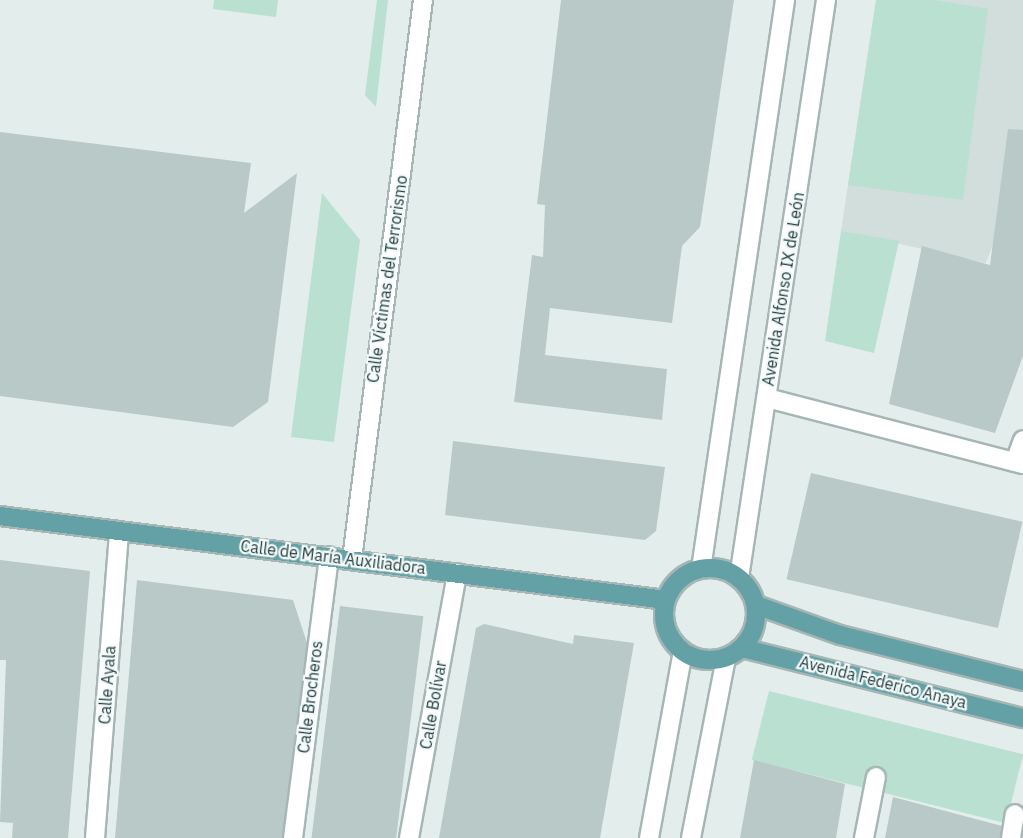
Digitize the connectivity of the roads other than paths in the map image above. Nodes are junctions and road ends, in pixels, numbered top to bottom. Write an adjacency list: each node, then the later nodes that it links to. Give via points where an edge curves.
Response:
1 (423, 0): 10 (street, Calle Víctimas del Terrorismo)
2 (785, 0): 11 (street)
3 (826, 0): 4 (street, Avenida Alfonso IX de León)
4 (766, 398): 6 (street); 13 (street, Avenida Alfonso IX de León)
5 (1023, 440): 6 (street)
6 (1019, 463)
7 (0, 516): 8 (main road, Calle de María Auxiliadora)
8 (119, 531): 9 (main road, Calle de María Auxiliadora); 22 (street, Calle Ayala)
9 (329, 556): 10 (main road, Calle de María Auxiliadora); 23 (street, Calle Brocheros)
10 (352, 559): 12 (main road, Calle de María Auxiliadora)
11 (701, 569): 13 (main road, via 722,569); 14 (main road, via 687,574)
12 (457, 573): 14 (main road, Calle de María Auxiliadora); 24 (street, Calle Bolívar)
13 (740, 578): 15 (main road)
14 (666, 600): 16 (main road, via 666,628)
15 (756, 605): 17 (main road, via 754,629); 18 (main road, via 840,635)
16 (683, 651): 17 (main road, via 711,660); 25 (street)
17 (734, 653): 19 (main road, Avenida Federico Anaya); 26 (street)
18 (1023, 681)
19 (1023, 718)
20 (876, 777): 27 (street)
21 (1015, 814): 28 (street)
22 (95, 838)
23 (293, 838)
24 (409, 838)
25 (649, 838)
26 (691, 838)
27 (864, 838)
28 (1011, 838)

